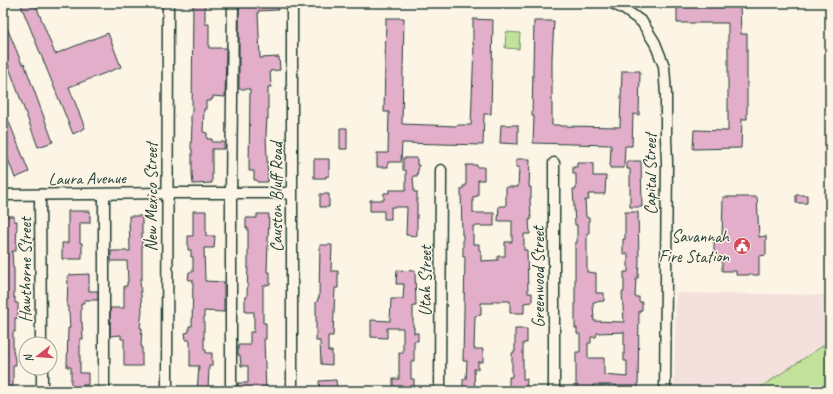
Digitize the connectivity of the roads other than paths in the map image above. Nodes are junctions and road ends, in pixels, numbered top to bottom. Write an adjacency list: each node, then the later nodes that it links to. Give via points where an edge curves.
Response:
1 (168, 3): 7 (street, New Mexico Street)
2 (233, 3): 8 (street)
3 (292, 3): 9 (street, Causton Bluff Road)
4 (612, 3): 22 (street, Capital Street, via 642,22 655,43 664,66 667,162)
5 (554, 163): 21 (street, Greenwood Street)
6 (441, 170): 20 (street, Utah Street)
7 (167, 193): 8 (street, Laura Avenue); 10 (street, Laura Avenue); 17 (street, New Mexico Street)
8 (231, 193): 9 (street, Laura Avenue); 18 (street)
9 (292, 193): 19 (street, Causton Bluff Road)
10 (104, 194): 12 (street, Laura Avenue); 16 (street)
11 (3, 195): 12 (street, Laura Avenue)
12 (40, 195): 13 (street, Hawthorne Street)
13 (41, 336)
14 (42, 376): 15 (street)
15 (42, 391)
16 (104, 391)
17 (167, 391)
18 (231, 391)
19 (292, 391)
20 (440, 391)
21 (554, 391)
22 (665, 391)

